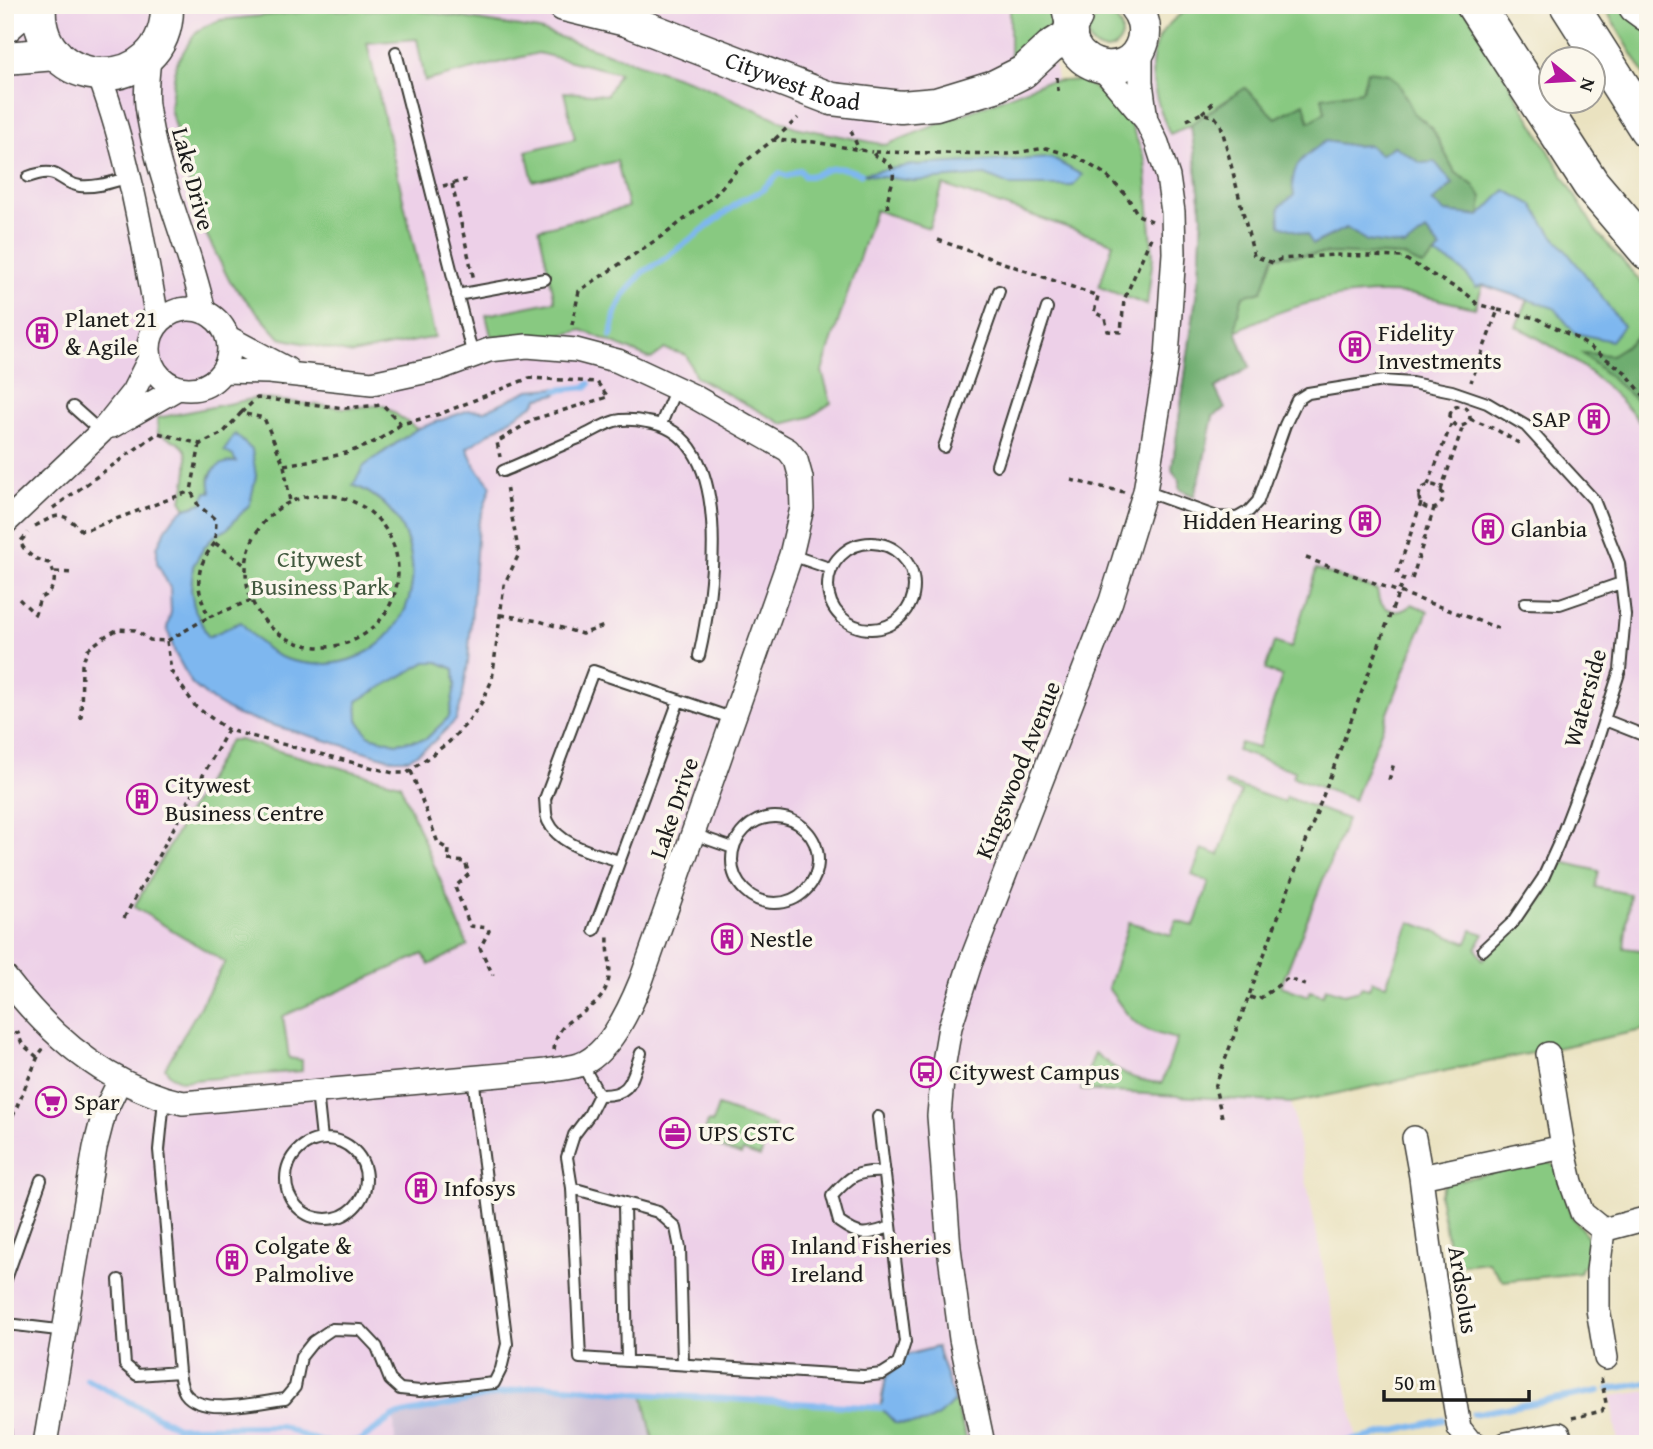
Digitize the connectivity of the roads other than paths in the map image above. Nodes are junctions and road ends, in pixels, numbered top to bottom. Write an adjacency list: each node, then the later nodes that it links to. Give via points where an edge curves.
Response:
1 (30, 5): 13 (main road)
2 (40, 5): 17 (main road, via 44,36)
3 (191, 5): 12 (main road)
4 (564, 5): 10 (main road, Citywest Road)
5 (1475, 5): 27 (highway, via 1591,184)
6 (1498, 5): 20 (highway)
7 (1569, 5): 24 (highway)
8 (1637, 5): 11 (highway)
9 (1145, 8): 15 (main road)
10 (628, 13): 14 (main road, Citywest Road, via 832,99 901,107 936,104 976,92 1023,72 1050,47)
11 (1648, 13)
12 (166, 17): 18 (main road, via 159,44)
13 (5, 27)
14 (1080, 32): 15 (main road, Citywest Road, via 1114,67); 23 (street, Kingswood Avenue)
15 (1141, 47): 23 (street, Kingswood Avenue)
16 (396, 52): 30 (lane)
17 (56, 54): 19 (main road); 21 (main road, via 68,65)
18 (149, 57): 21 (main road, via 125,71); 32 (street, Lake Drive, via 146,102 156,157)
19 (5, 58)
20 (1538, 70)
21 (99, 75): 26 (street)
22 (1565, 116): 27 (highway)
23 (1146, 120): 47 (street, Kingswood Avenue, via 1168,177 1174,253 1167,357)
24 (1648, 129)
25 (28, 177): 26 (lane, via 53,173 84,186)
26 (130, 177): 33 (street)
27 (1648, 251)
28 (545, 279): 30 (lane)
29 (999, 291): 44 (lane)
30 (457, 295): 35 (lane)
31 (1048, 308): 45 (lane)
32 (204, 312): 33 (street, via 178,311); 34 (street)
33 (158, 324): 36 (street)
34 (227, 337): 37 (street); 38 (street, Lake Drive)
35 (473, 356): 38 (street, Lake Drive, via 372,383); 40 (street, Lake Drive, via 527,346 576,350 618,361)
36 (150, 358): 39 (street, via 160,377); 43 (street, via 133,392)
37 (223, 371): 38 (street, Lake Drive); 39 (street, via 203,387)
38 (303, 376)
39 (178, 387): 43 (street)
40 (676, 388): 42 (lane); 49 (street, Lake Drive, via 780,443 796,460 802,508)
41 (73, 407): 43 (lane)
42 (661, 424): 46 (lane, via 616,421); 53 (lane, via 692,449 703,471 709,507 711,591)
43 (101, 432): 48 (street)
44 (943, 447)
45 (997, 465)
46 (503, 471)
47 (1135, 492): 51 (lane, Waterside, via 1217,517 1237,518 1258,501 1297,400 1308,393 1347,386 1412,383 1487,403 1525,426 1594,500 1619,563); 97 (street, Kingswood Avenue, via 1111,601 970,964 950,1027 943,1068 939,1116 948,1248)
48 (5, 523)
49 (791, 555): 50 (lane); 55 (street, Lake Drive)
50 (832, 569): 50 (lane, via 838,558 857,545 891,547 912,573 909,607 883,627 852,624 831,600)
51 (1621, 583): 52 (lane, via 1560,604); 56 (lane, Waterside, via 1625,615 1620,670)
52 (1524, 603)
53 (699, 656)
54 (679, 700): 55 (lane); 60 (lane); 60 (lane, via 593,671 545,799 547,820 556,833 572,844)
55 (734, 719): 58 (street, Lake Drive)
56 (1605, 720): 57 (lane); 62 (lane, Waterside, via 1543,878 1514,921)
57 (1648, 737)
58 (693, 834): 59 (lane); 66 (street, Lake Drive, via 632,1003 612,1037)
59 (733, 848): 59 (lane, via 755,822 778,817 808,833 818,866 802,894 771,903 751,896 736,880)
60 (619, 861): 61 (lane)
61 (594, 930)
62 (1483, 950)
63 (5, 977): 68 (street, Lake Drive, via 57,1035)
64 (641, 1053): 70 (lane, via 628,1087 621,1093)
65 (1548, 1054): 75 (street)
66 (582, 1064): 67 (street, Lake Drive, via 546,1072); 70 (lane)
67 (473, 1077): 69 (street, Lake Drive); 91 (lane, via 507,1344 494,1383 400,1389 390,1380 377,1347 361,1330 332,1329 313,1342 301,1357 295,1387 285,1399 207,1407 183,1391)
68 (120, 1080): 71 (street, Lake Drive); 87 (street, via 104,1113 95,1148)
69 (317, 1092): 71 (street, Lake Drive, via 207,1102); 74 (lane)
70 (599, 1095): 79 (lane, via 574,1135 567,1157)
71 (164, 1099): 91 (lane, via 159,1150)
72 (878, 1117): 76 (lane)
73 (1414, 1138): 77 (street, Ardsolus)
74 (322, 1139): 74 (lane, via 347,1145 360,1157 365,1171 365,1188 358,1203 332,1218 317,1218 301,1210 286,1184 293,1155 304,1144)
75 (1563, 1147): 77 (street); 83 (street, via 1582,1213)
76 (885, 1172): 82 (lane); 82 (lane, via 865,1171 848,1178 832,1196 839,1222 856,1234)
77 (1421, 1177): 98 (street, Ardsolus, via 1459,1428)
78 (41, 1180): 85 (lane)
79 (572, 1188): 80 (lane); 88 (lane, via 580,1358)
80 (624, 1203): 88 (lane); 89 (lane, via 658,1212 676,1228)
81 (1648, 1218): 83 (street)
82 (891, 1227): 89 (lane, via 905,1342 898,1364 882,1374 864,1376)
83 (1603, 1230): 90 (street, via 1598,1271)
84 (119, 1280): 91 (lane, via 125,1365 137,1375)
85 (5, 1282)
86 (5, 1325): 87 (lane)
87 (66, 1331): 96 (street)
88 (627, 1360): 89 (lane)
89 (683, 1364)
90 (1603, 1365)
91 (179, 1371)
92 (5, 1426): 95 (lane)
93 (1550, 1436): 94 (street)
94 (1513, 1443)
95 (6, 1444)
96 (45, 1444)
97 (983, 1444)
98 (1476, 1444)

